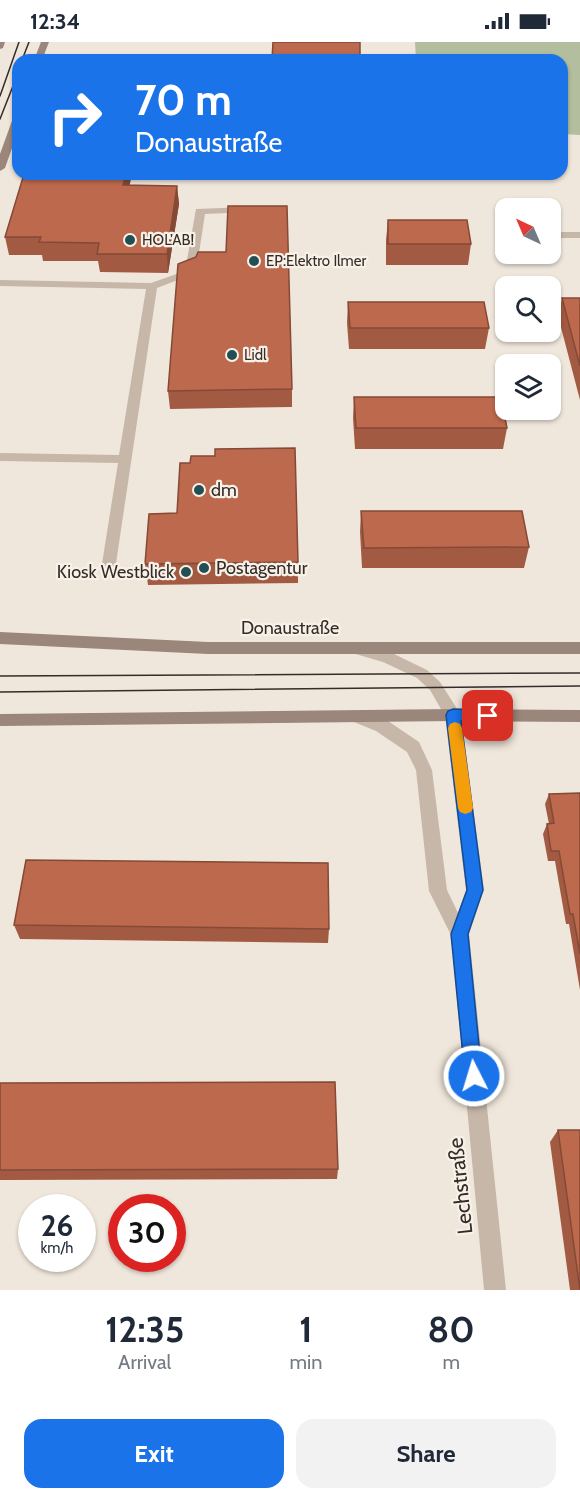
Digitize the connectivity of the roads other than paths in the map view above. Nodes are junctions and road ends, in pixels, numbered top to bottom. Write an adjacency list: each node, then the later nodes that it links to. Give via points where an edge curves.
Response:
1 (12, 135): 2 (main road)
2 (0, 168)
3 (257, 210): 7 (street, via 200,211 190,273)
4 (561, 235): 5 (street)
5 (580, 235)
6 (0, 283): 7 (street)
7 (152, 286): 9 (street)
8 (0, 458): 9 (street)
9 (126, 459): 10 (street)
10 (108, 570)
11 (0, 638): 12 (main road, Donaustraße, via 208,648)
12 (354, 648): 13 (main road, Donaustraße); 14 (street, Lechstraße, via 387,657 422,674 435,686)
13 (580, 648)
14 (453, 715): 15 (main road); 16 (main road); 18 (street, Lechstraße, via 475,890)
15 (354, 716): 17 (main road); 18 (street, Lechstraße, via 396,734 417,754 424,770 438,891)
16 (580, 716)
17 (0, 720)
18 (459, 934): 19 (street, Lechstraße)
19 (495, 1290)

